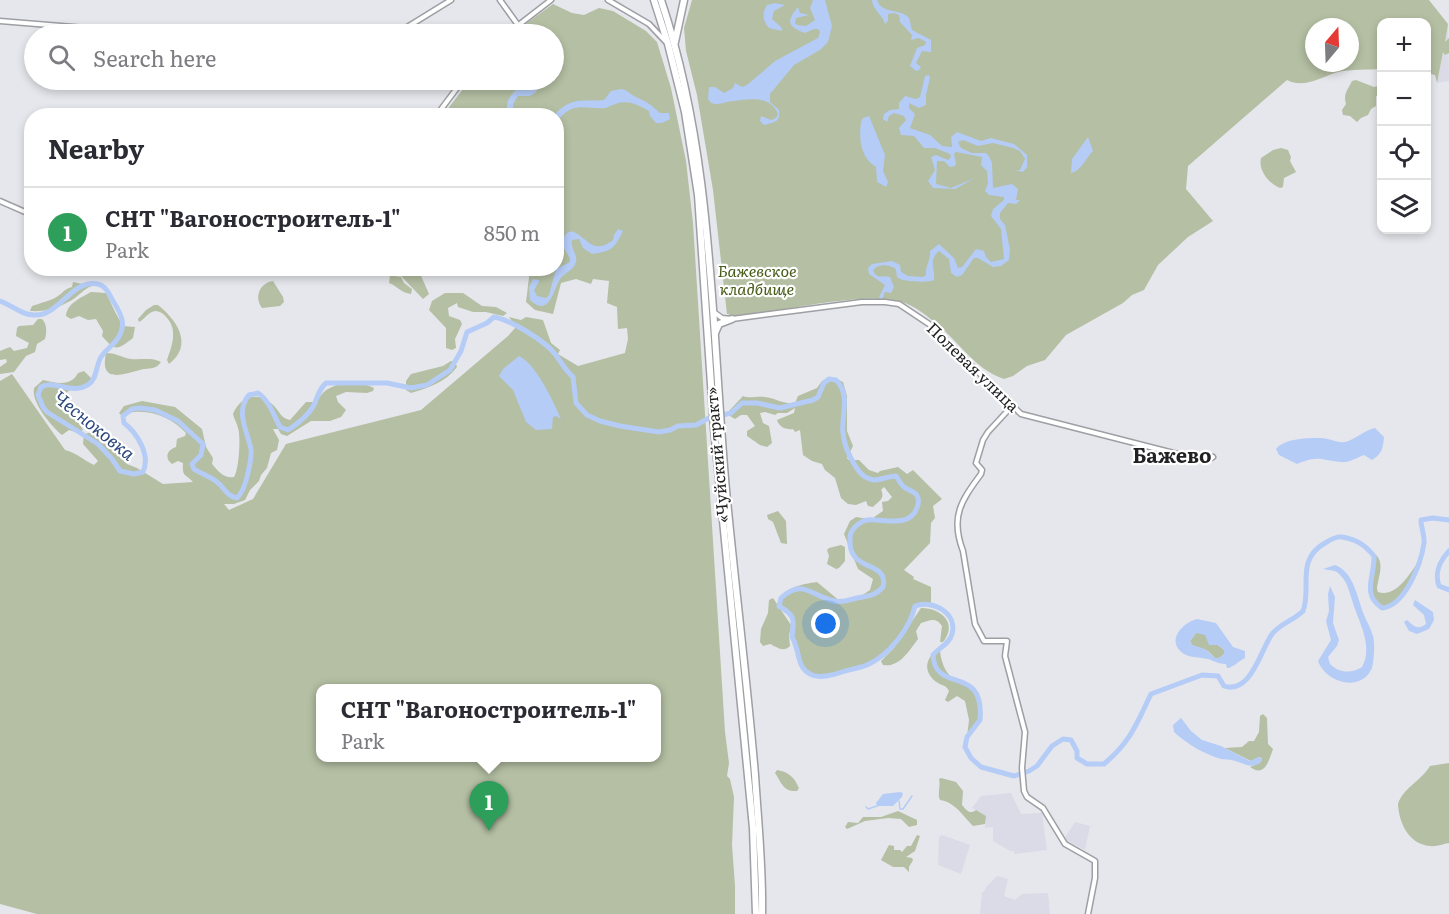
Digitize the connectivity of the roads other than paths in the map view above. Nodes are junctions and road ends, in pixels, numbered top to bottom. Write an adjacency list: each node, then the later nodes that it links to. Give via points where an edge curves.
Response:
1 (451, 0): 10 (street)
2 (551, 0): 12 (street)
3 (608, 0): 13 (street)
4 (654, 0): 13 (highway, «Чуйский тракт»)
5 (661, 0): 13 (highway, «Чуйский тракт»)
6 (684, 0): 13 (highway)
7 (501, 1): 11 (street)
8 (2, 21): 9 (street)
9 (38, 24)
10 (412, 24)
11 (517, 24)
12 (519, 24)
13 (672, 43): 18 (highway, «Чуйский тракт», via 692,112); 21 (highway, «Чуйский тракт», via 693,153)
14 (456, 90): 15 (street)
15 (442, 108)
16 (0, 201): 17 (street)
17 (24, 212)
18 (712, 308): 19 (street, via 720,317); 20 (highway, «Чуйский тракт»)
19 (732, 319): 20 (highway, via 719,324); 22 (street, Полевая улица, via 862,302 899,304 929,324)
20 (714, 336): 21 (highway, «Чуйский тракт»)
21 (715, 401): 23 (highway, «Чуйский тракт»)
22 (1012, 406): 24 (street, Полевая улица, via 1021,414 1197,459); 27 (street, via 983,440 976,464 981,474 958,511 960,543 978,633 984,640 1007,641 1005,656 1025,732 1022,768 1027,797 1042,808 1065,844 1095,861)
23 (717, 427): 25 (highway, «Чуйский тракт», via 753,828); 26 (highway, «Чуйский тракт», via 759,827)
24 (1213, 457)
25 (756, 914)
26 (762, 914)
27 (1088, 914)

